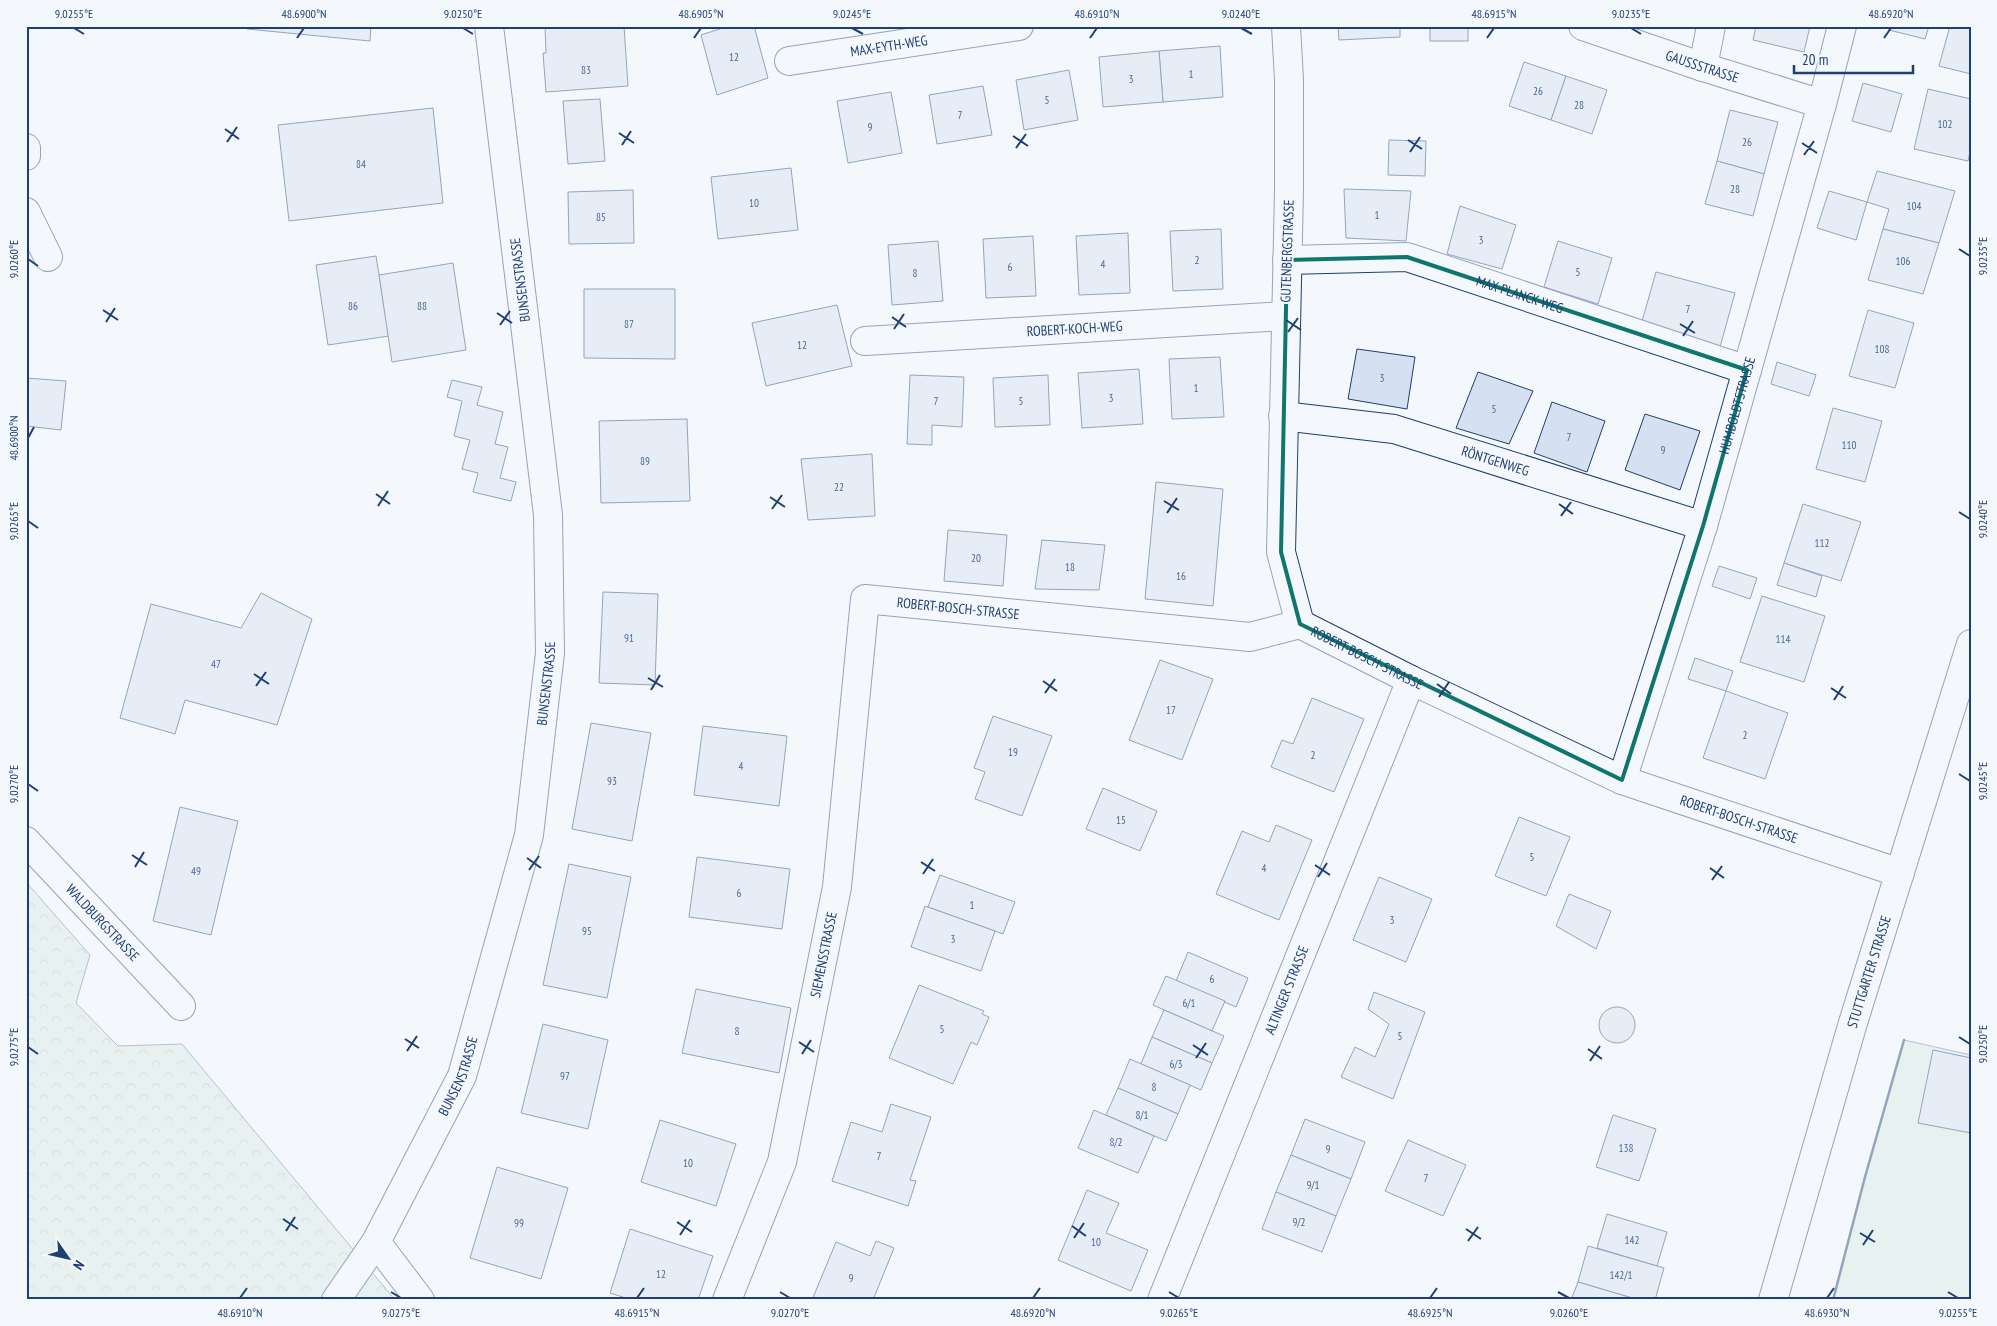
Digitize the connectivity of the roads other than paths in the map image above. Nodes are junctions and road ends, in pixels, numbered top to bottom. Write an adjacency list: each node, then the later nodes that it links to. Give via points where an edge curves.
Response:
1 (489, 26): 28 (street, BUNSENSTRASSE, via 548,515 550,653 530,835 462,1076)
2 (1020, 26): 7 (street, MAX-EYTH-WEG)
3 (1286, 26): 14 (street, GUTENBERGSTRASSE, via 1290,80)
4 (1583, 26): 8 (street, GAUSSSTRASSE)
5 (1712, 26): 8 (street)
6 (1842, 26): 9 (street, HUMBOLDTSTRASSE)
7 (789, 61)
8 (1703, 67): 9 (street, GAUSSSTRASSE)
9 (1822, 104): 17 (street, HUMBOLDTSTRASSE)
10 (26, 148): 11 (street)
11 (26, 156)
12 (26, 212): 13 (street)
13 (48, 257)
14 (1287, 260): 15 (street, GUTENBERGSTRASSE); 17 (street, MAX-PLANCK-WEG, via 1407,257)
15 (1285, 316): 16 (street, ROBERT-KOCH-WEG); 18 (street, GUTENBERGSTRASSE)
16 (865, 341)
17 (1747, 370): 19 (street, HUMBOLDTSTRASSE)
18 (1283, 416): 19 (street, RÖNTGENWEG, via 1394,429); 21 (street, GUTENBERGSTRASSE, via 1281,552)
19 (1703, 526): 24 (street, HUMBOLDTSTRASSE)
20 (865, 599): 21 (street, ROBERT-BOSCH-STRASSE, via 1250,637); 31 (street, SIEMENSSTRASSE, via 837,887 782,1162)
21 (1300, 624): 23 (street, ROBERT-BOSCH-STRASSE)
22 (1971, 644): 26 (street, STUTTGARTER STRASSE)
23 (1411, 680): 24 (street, ROBERT-BOSCH-STRASSE); 32 (street, ALTINGER STRASSE)
24 (1622, 780): 26 (street, ROBERT-BOSCH-STRASSE)
25 (26, 840): 27 (street, WALDBURGSTRASSE)
26 (1900, 873): 33 (street, STUTTGARTER STRASSE)
27 (181, 1006)
28 (376, 1242): 29 (street, BUNSENSTRASSE); 30 (street)
29 (336, 1300)
30 (420, 1300)
31 (727, 1300)
32 (1162, 1300)
33 (1773, 1300)

